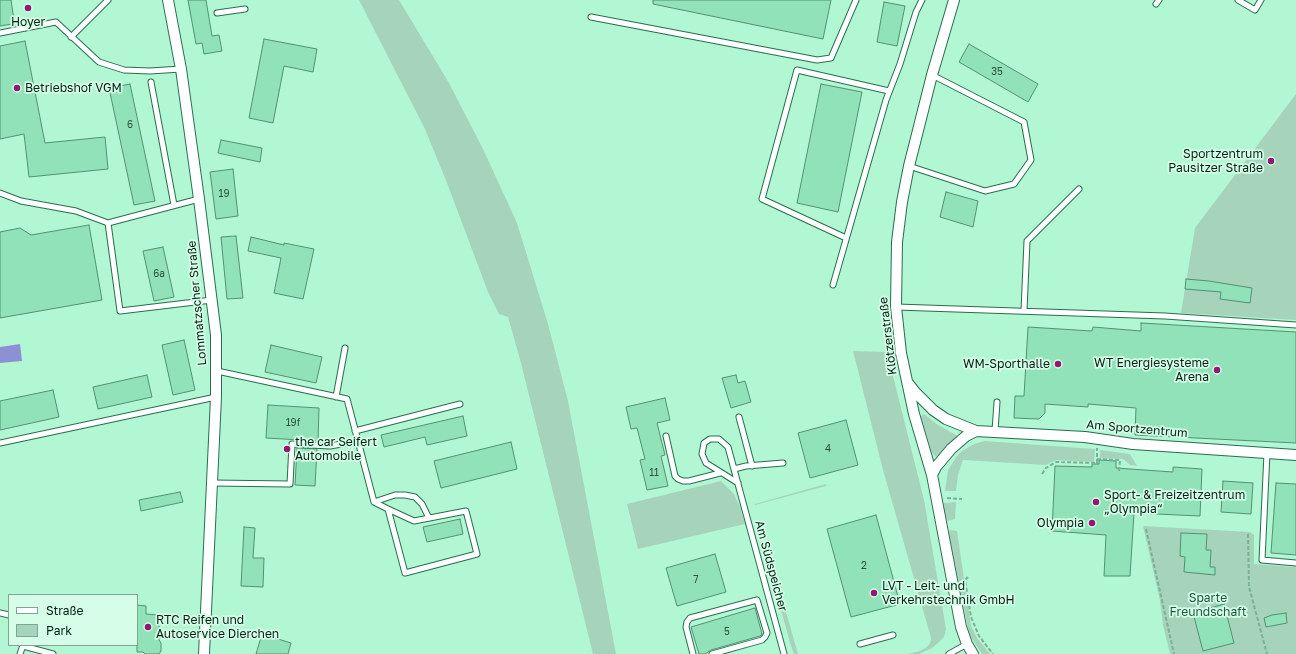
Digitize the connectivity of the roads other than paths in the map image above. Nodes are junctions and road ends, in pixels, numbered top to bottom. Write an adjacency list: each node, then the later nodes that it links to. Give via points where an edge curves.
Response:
1 (108, 0): 12 (lane)
2 (168, 0): 13 (street, Lommatzscher Straße)
3 (856, 0): 10 (lane, via 831,58 817,60)
4 (922, 0): 16 (lane)
5 (954, 0): 14 (street, Klötzerstraße)
6 (1238, 0): 7 (lane, via 1255,10)
7 (1261, 0)
8 (245, 8): 9 (lane)
9 (217, 13)
10 (591, 17)
11 (0, 33): 12 (lane, via 56,22)
12 (71, 37): 13 (lane, via 98,62 124,70)
13 (181, 69): 20 (street, Lommatzscher Straße)
14 (932, 75): 17 (street, Klötzerstraße); 17 (lane, via 1024,122 1031,160 1014,184 984,190)
15 (151, 82): 21 (lane)
16 (889, 91): 23 (lane); 23 (lane, via 797,70 762,199)
17 (909, 166): 26 (street, Klötzerstraße, via 899,223)
18 (1079, 189): 27 (lane, via 1027,241)
19 (0, 193): 22 (lane, via 21,201 76,211)
20 (200, 199): 21 (lane); 25 (street, Lommatzscher Straße)
21 (174, 205): 22 (lane)
22 (108, 224): 25 (lane, via 120,311)
23 (846, 238): 24 (lane)
24 (833, 285)
25 (212, 300): 30 (street, Lommatzscher Straße)
26 (896, 307): 27 (lane); 31 (street, Klötzerstraße, via 900,353)
27 (1024, 311): 28 (lane, via 1165,316)
28 (1296, 325)
29 (345, 348): 33 (lane)
30 (217, 371): 32 (street, Lommatzscher Straße); 33 (lane)
31 (907, 382): 38 (street, Am Sportzentrum, via 933,410); 49 (street, Klötzerstraße)
32 (216, 397): 42 (lane); 50 (street, Lommatzscher Straße)
33 (336, 397): 37 (lane, via 347,399)
34 (997, 402): 39 (lane)
35 (460, 404): 37 (lane)
36 (738, 417): 46 (lane)
37 (355, 431): 41 (lane)
38 (976, 431): 39 (street, Am Sportzentrum); 49 (street, via 955,445)
39 (996, 431): 43 (street, Am Sportzentrum)
40 (666, 436): 48 (lane, via 675,476 683,481 689,481)
41 (358, 441): 50 (lane, via 330,446 292,444 290,484); 52 (lane)
42 (0, 443)
43 (1267, 453): 44 (street, Am Sportzentrum); 55 (lane, via 1262,560)
44 (1296, 454)
45 (783, 462): 46 (lane)
46 (752, 466): 47 (lane)
47 (734, 469): 48 (lane, Am Südspeicher, via 728,447 719,439 710,439 704,443 702,454 706,463); 51 (lane, Am Südspeicher)
48 (720, 473): 51 (lane, Am Südspeicher)
49 (932, 475): 60 (street, Klötzerstraße, via 960,627)
50 (212, 483): 64 (street, Lommatzscher Straße)
51 (738, 483): 56 (lane, Am Südspeicher)
52 (374, 502): 53 (lane); 54 (lane, via 395,496 415,497)
53 (388, 509): 54 (lane, via 414,521); 54 (lane, via 405,573 477,554 466,511)
54 (429, 518)
55 (1296, 563)
56 (778, 631): 57 (lane); 67 (lane, Am Südspeicher)
57 (767, 633): 65 (lane, via 757,600 694,616 687,622 686,627); 66 (lane, via 762,640)
58 (894, 635): 59 (lane)
59 (860, 644)
60 (967, 644): 68 (lane); 69 (street, Klötzerstraße)
61 (23, 646): 62 (lane); 63 (lane)
62 (20, 654)
63 (53, 654)
64 (204, 654)
65 (693, 654)
66 (712, 654)
67 (784, 654)
68 (949, 654)
69 (973, 654)

